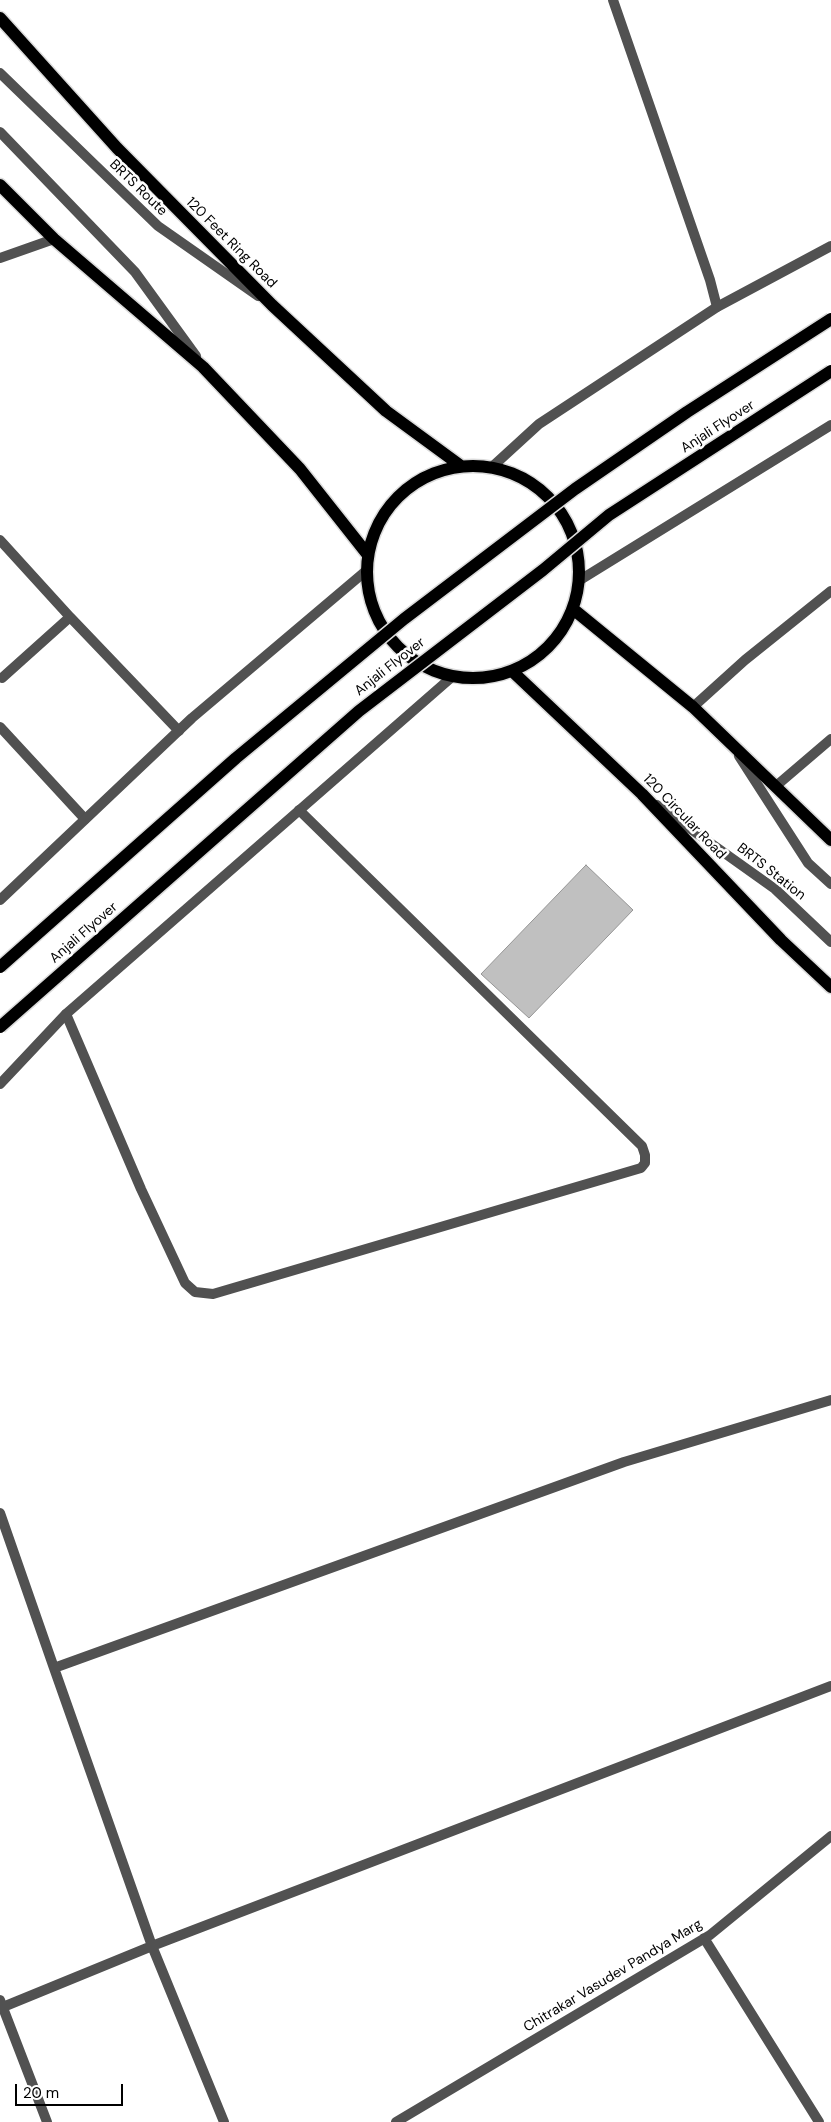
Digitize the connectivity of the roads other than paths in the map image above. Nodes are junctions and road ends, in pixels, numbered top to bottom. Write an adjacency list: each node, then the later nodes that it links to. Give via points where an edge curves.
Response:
1 (613, 0): 10 (street)
2 (0, 18): 9 (main road, 120 Feet Ring Road, via 116,148)
3 (0, 73): 9 (street, BRTS Route, via 158,226)
4 (0, 132): 12 (street, via 135,272)
5 (0, 185): 6 (main road)
6 (54, 239): 8 (street); 12 (main road)
7 (831, 246): 10 (street)
8 (0, 258)
9 (272, 306): 15 (main road, 120 Feet Ring Road, via 386,411)
10 (717, 307): 16 (street, via 539,424)
11 (831, 319): 40 (main road, Anjali Flyover, bridge, via 575,489 404,619 236,758)
12 (203, 367): 18 (main road, via 300,468)
13 (831, 371): 43 (main road, Anjali Flyover, bridge, via 609,515 543,570 359,711)
14 (831, 425): 20 (street)
15 (461, 466): 16 (main road); 18 (main road, via 428,476 400,495 379,522)
16 (492, 467): 20 (main road, via 522,477 547,495 566,520 578,548)
17 (0, 540): 23 (street)
18 (368, 555): 19 (main road)
19 (367, 570): 25 (main road, via 370,598 384,630 414,660); 29 (street)
20 (580, 580): 22 (main road)
21 (831, 591): 27 (street, via 745,660)
22 (573, 609): 24 (main road, via 559,635 538,656); 27 (main road)
23 (70, 617): 26 (street); 29 (street)
24 (512, 671): 25 (main road, via 483,678); 33 (main road, 120 Circular Road)
25 (453, 676): 34 (street)
26 (2, 678)
27 (693, 707): 31 (main road)
28 (0, 727): 35 (street)
29 (179, 731): 35 (street)
30 (831, 739): 32 (street)
31 (729, 740): 32 (main road); 37 (street, BRTS Station, via 808,862)
32 (776, 786): 36 (main road)
33 (642, 794): 39 (street, BRTS Station, via 775,889); 41 (main road, 120 Circular Road, via 781,940)
34 (299, 810): 42 (street); 42 (street, via 642,1146 645,1163 641,1168 213,1294 195,1292 185,1283 145,1198)
35 (85, 819): 38 (street)
36 (831, 840)
37 (831, 884)
38 (0, 900)
39 (831, 942)
40 (0, 968)
41 (831, 987)
42 (66, 1014): 44 (street)
43 (0, 1027)
44 (0, 1084)
45 (831, 1400): 47 (street, via 624,1462)
46 (0, 1513): 47 (street)
47 (54, 1668): 51 (street)
48 (831, 1686): 51 (street)
49 (831, 1836): 50 (street, Chitrakar Vasudev Pandya Marg)
50 (704, 1938): 55 (street, Chitrakar Vasudev Pandya Marg); 56 (street)
51 (152, 1946): 52 (street); 54 (street)
52 (1, 2003): 53 (street)
53 (47, 2122)
54 (224, 2122)
55 (396, 2122)
56 (819, 2122)

